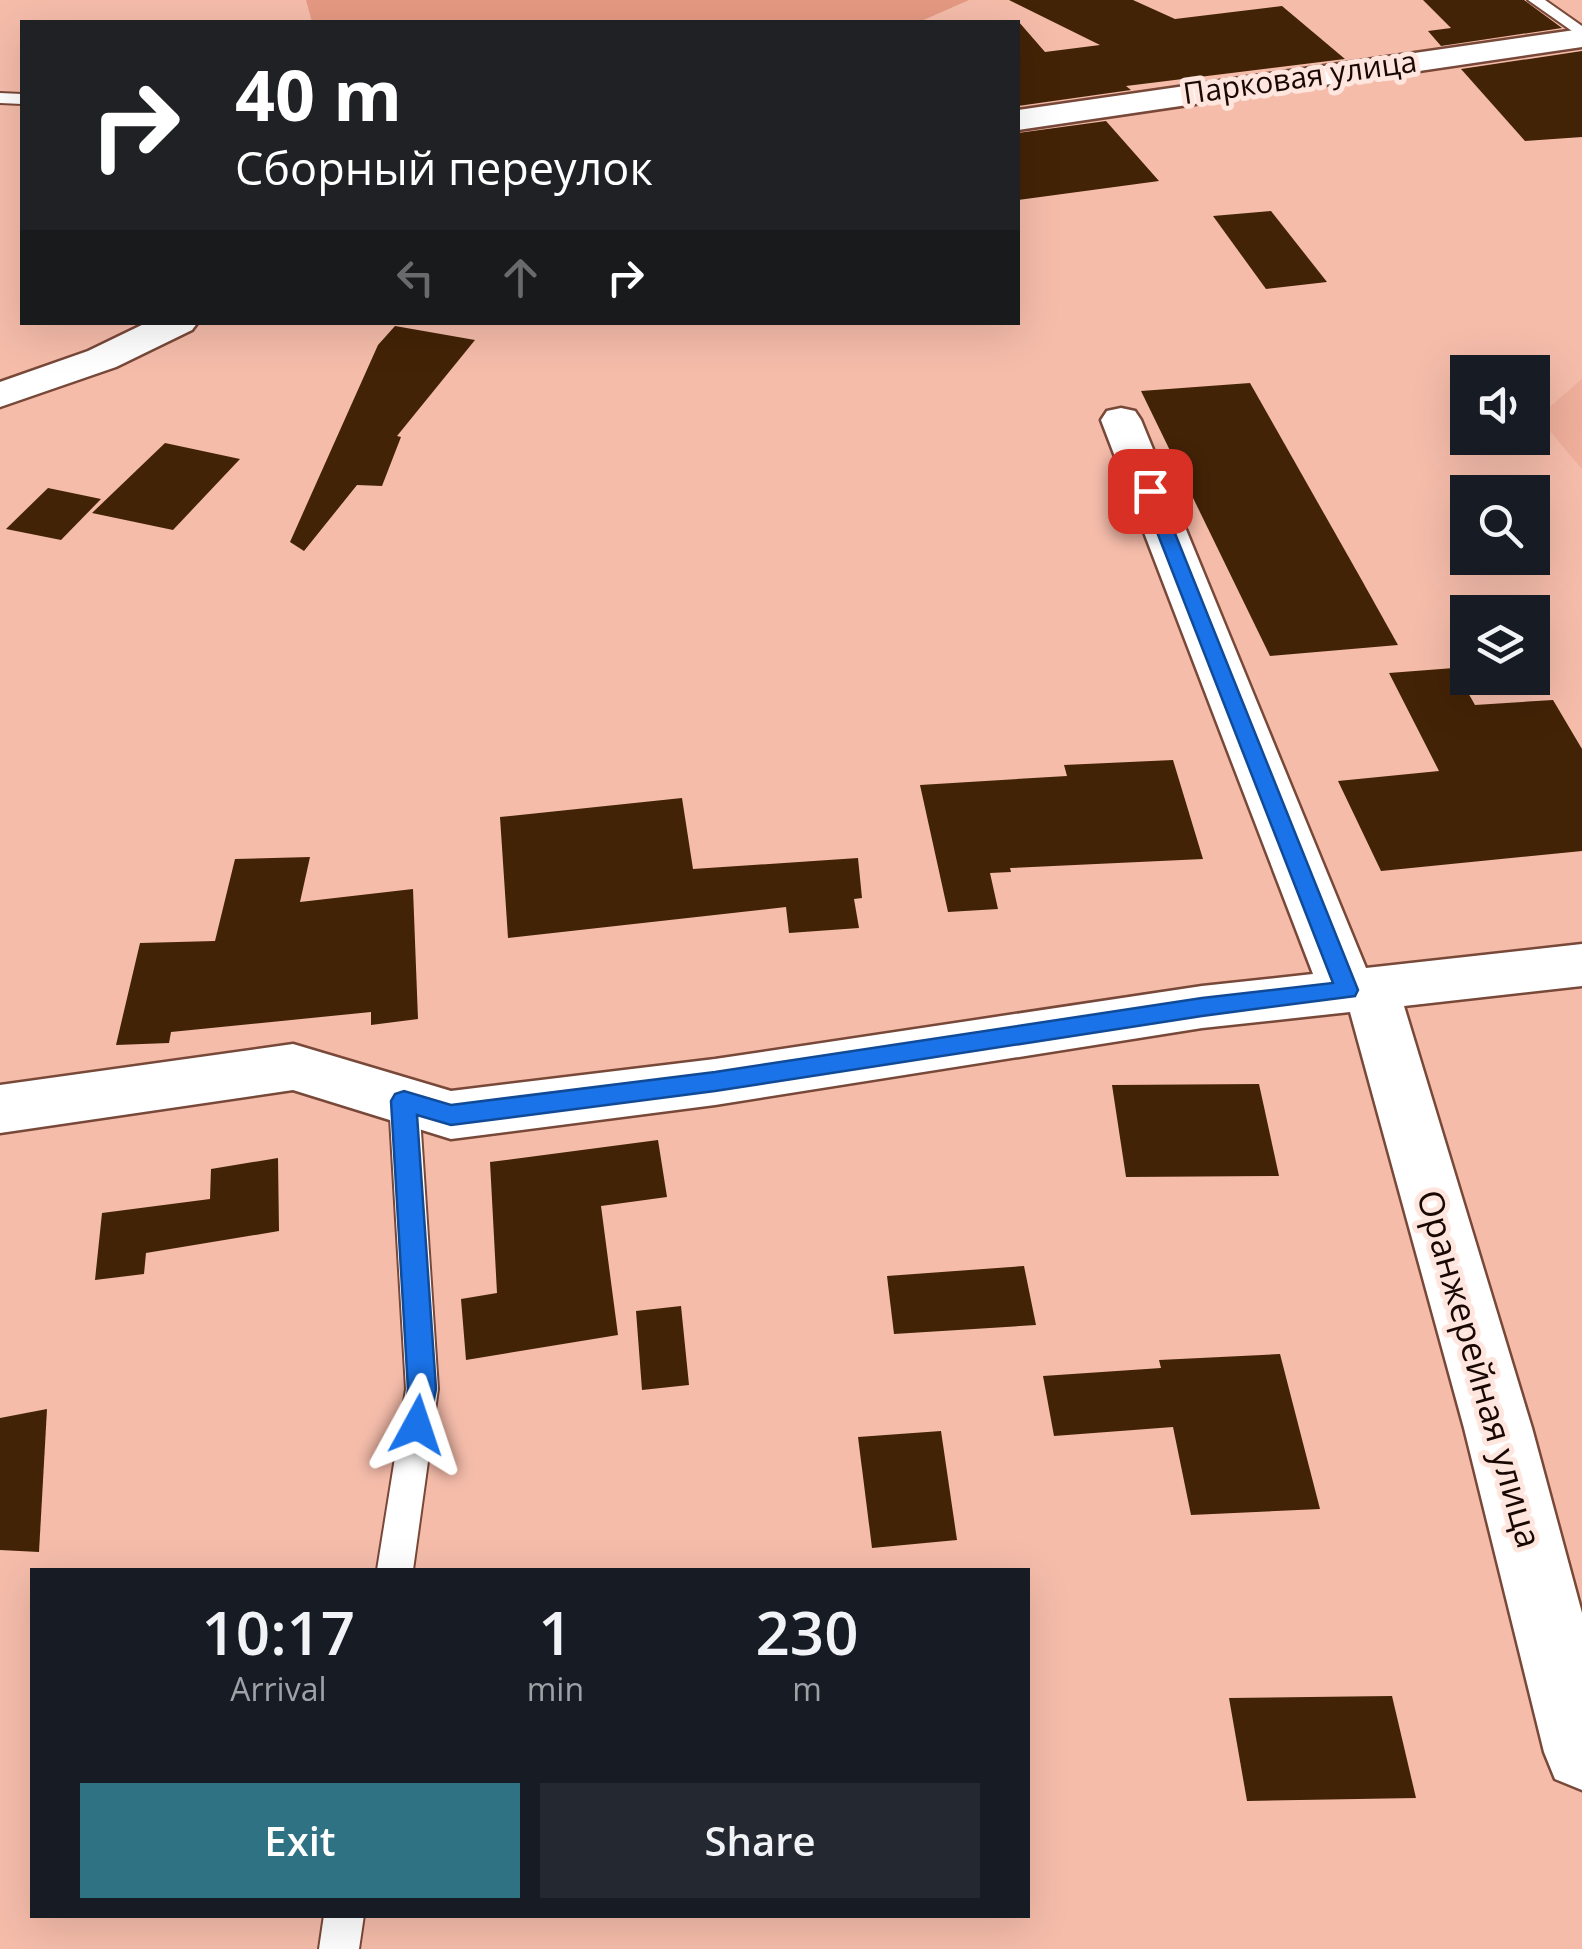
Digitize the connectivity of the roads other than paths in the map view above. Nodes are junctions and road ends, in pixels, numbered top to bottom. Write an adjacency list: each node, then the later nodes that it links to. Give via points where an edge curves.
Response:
1 (1535, 0): 2 (lane)
2 (1582, 36): 3 (street, Парковая улица)
3 (1020, 120)
4 (174, 325): 5 (street)
5 (0, 395)
6 (1122, 420): 8 (street, Оранжерейная улица)
7 (1582, 965): 8 (street)
8 (1359, 989): 9 (street, via 451,1115); 12 (street, Оранжерейная улица, via 1498,1428)
9 (404, 1101): 10 (street, via 292,1067); 11 (lane, via 422,1389)
10 (0, 1109)
11 (395, 1568)
12 (1582, 1752)
13 (344, 1918): 14 (lane)
14 (339, 1949)

